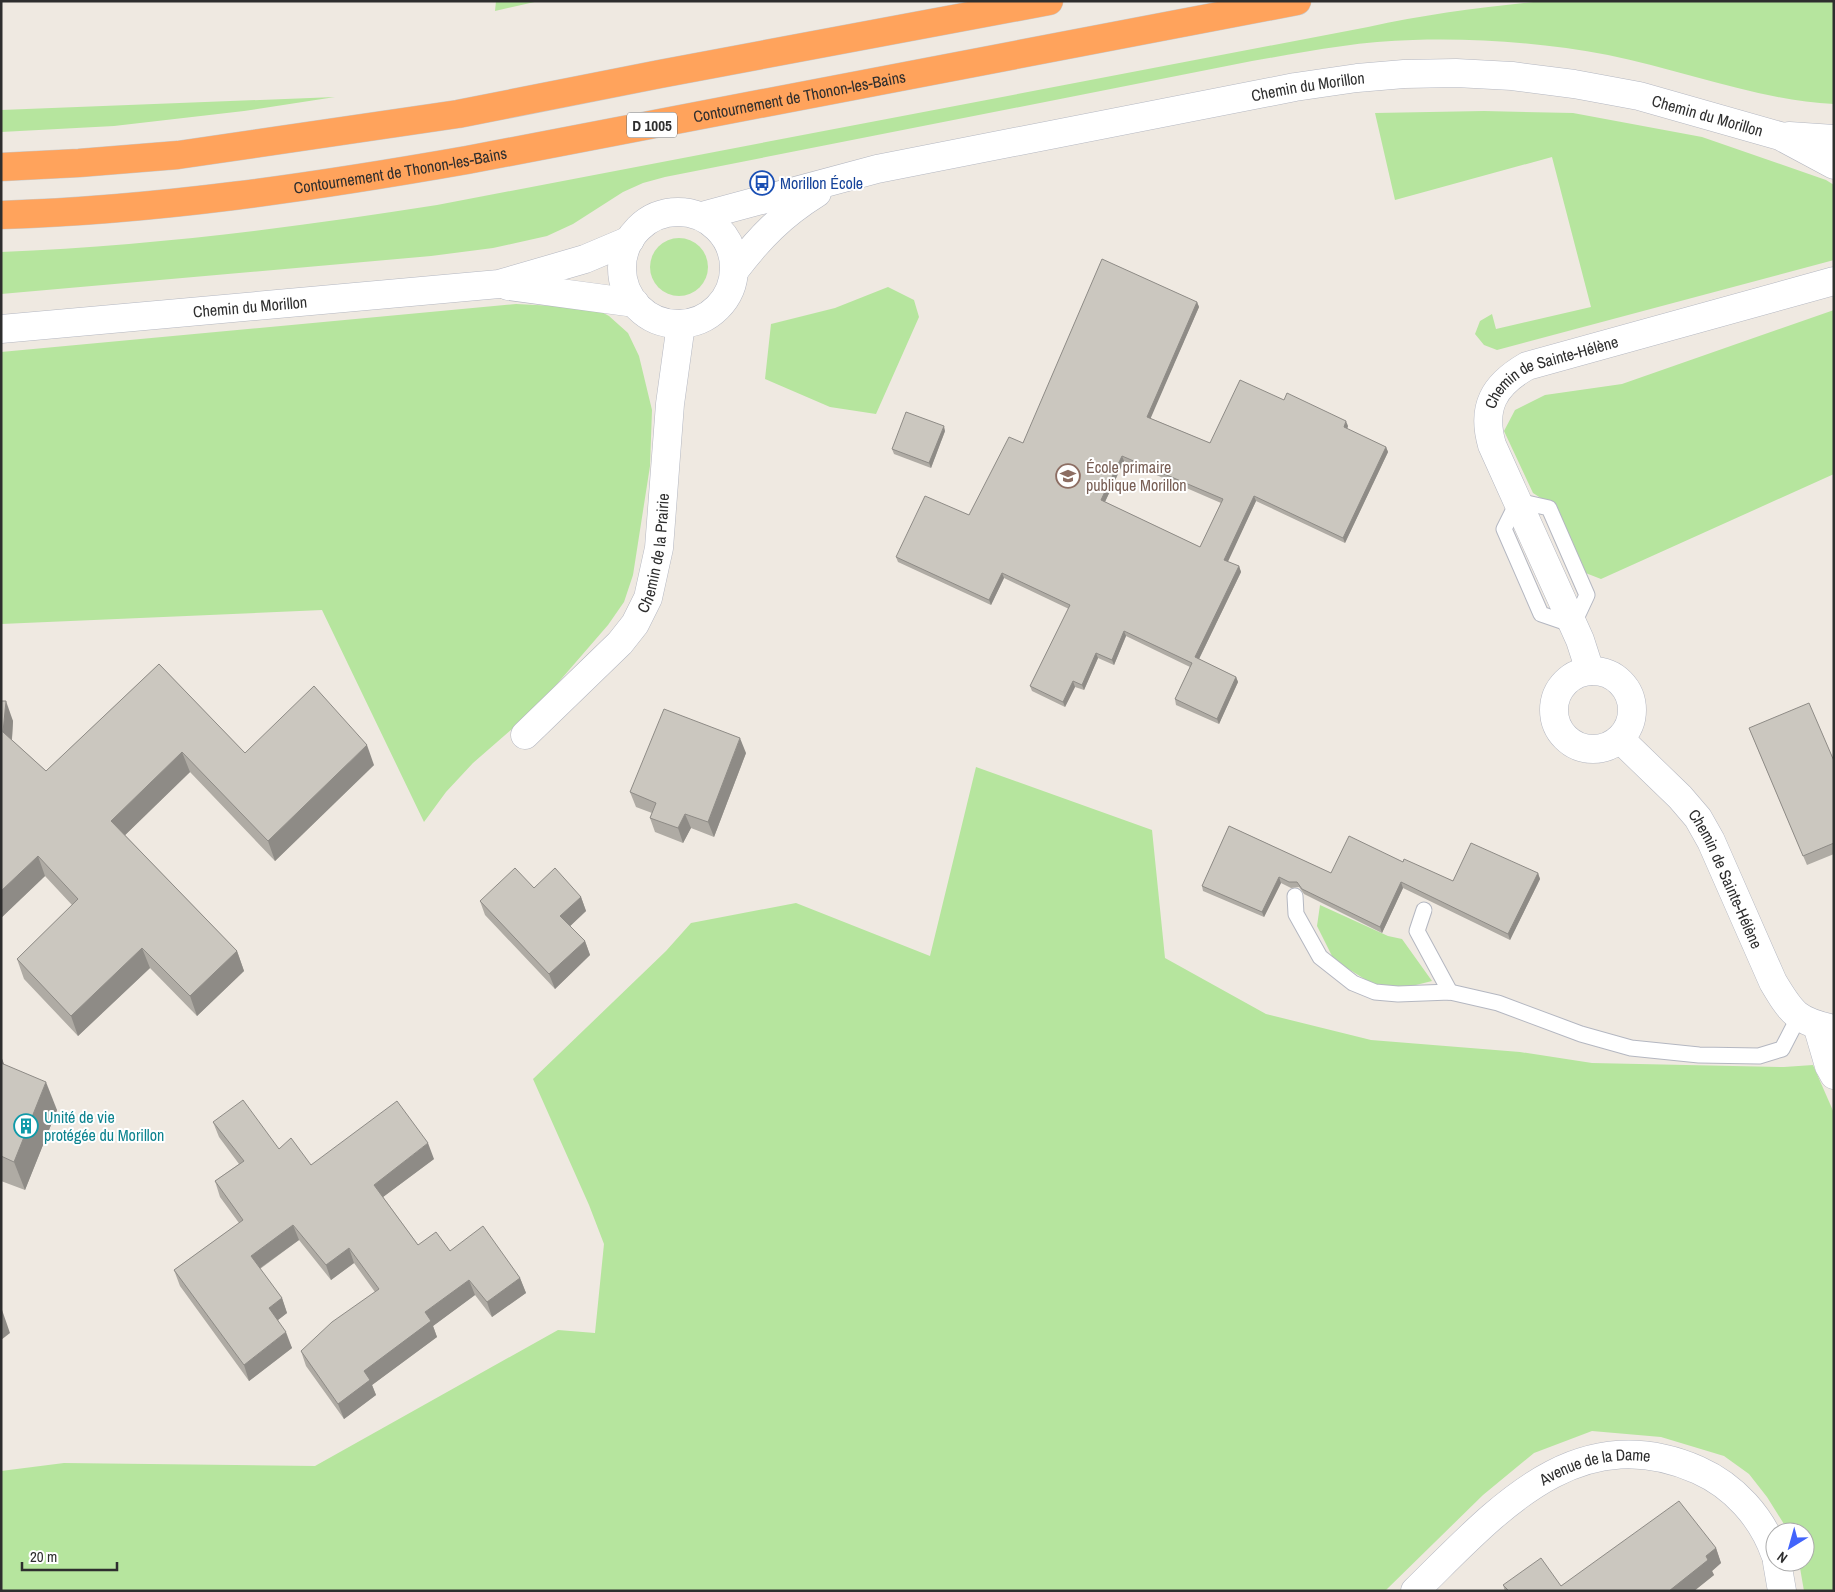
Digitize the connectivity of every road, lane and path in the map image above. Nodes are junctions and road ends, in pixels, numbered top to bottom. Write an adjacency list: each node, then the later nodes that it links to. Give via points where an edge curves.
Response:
1 (1049, 1): 6 (highway, via 458,114 178,155)
2 (1297, 1): 8 (highway, Contournement de Thonon-les-Bains / D 1005, via 354,180 240,196)
3 (1780, 136): 4 (street, Chemin du Morillon); 5 (street, Chemin du Morillon); 7 (street, Chemin du Morillon, via 1639,96 1598,88 1512,76 1404,74 1295,87 877,169)
4 (1834, 139)
5 (1834, 165)
6 (1, 167)
7 (838, 180): 9 (street, Chemin du Morillon); 11 (street, Chemin du Morillon, via 775,223 752,246)
8 (1, 215)
9 (702, 216): 10 (street, via 678,211 661,214 639,227); 11 (street, via 727,238)
10 (630, 240): 13 (street, Chemin du Morillon, via 585,259); 14 (street, via 623,255 622,272 626,289)
11 (735, 270): 15 (street, via 728,293 719,307 706,317)
12 (1834, 281): 17 (street, Chemin de Sainte-Hélène, via 1528,366 1512,374 1492,399 1488,414 1492,445 1573,624)
13 (499, 284): 14 (street, Chemin du Morillon); 16 (street, Chemin du Morillon)
14 (635, 304): 15 (street, via 656,319)
15 (681, 324): 18 (street, Chemin de la Prairie, via 670,404 659,548 648,598 620,643)
16 (1, 329)
17 (1590, 671): 19 (street, via 1612,677 1628,694 1632,710); 19 (street, via 1578,674 1560,688 1554,714 1558,728 1567,739 1593,749)
18 (525, 735)
19 (1620, 739): 23 (street, Chemin de Sainte-Hélène, via 1698,818 1773,982 1785,1002)
20 (1295, 896): 22 (lane, via 1296,914 1320,957 1353,983 1374,992)
21 (1424, 910): 22 (lane, via 1417,931)
22 (1450, 992): 23 (lane, via 1498,1003 1581,1034 1631,1048 1699,1055 1759,1056 1782,1049)
23 (1816, 1024): 24 (street, Chemin de Sainte-Hélène)
24 (1834, 1075)
25 (1765, 1532): 27 (street, Avenue de la Dame, via 1753,1513 1732,1491 1707,1474 1675,1461 1620,1454 1560,1469 1528,1488)
26 (1779, 1572): 28 (street)
27 (1415, 1591)
28 (1782, 1591)

